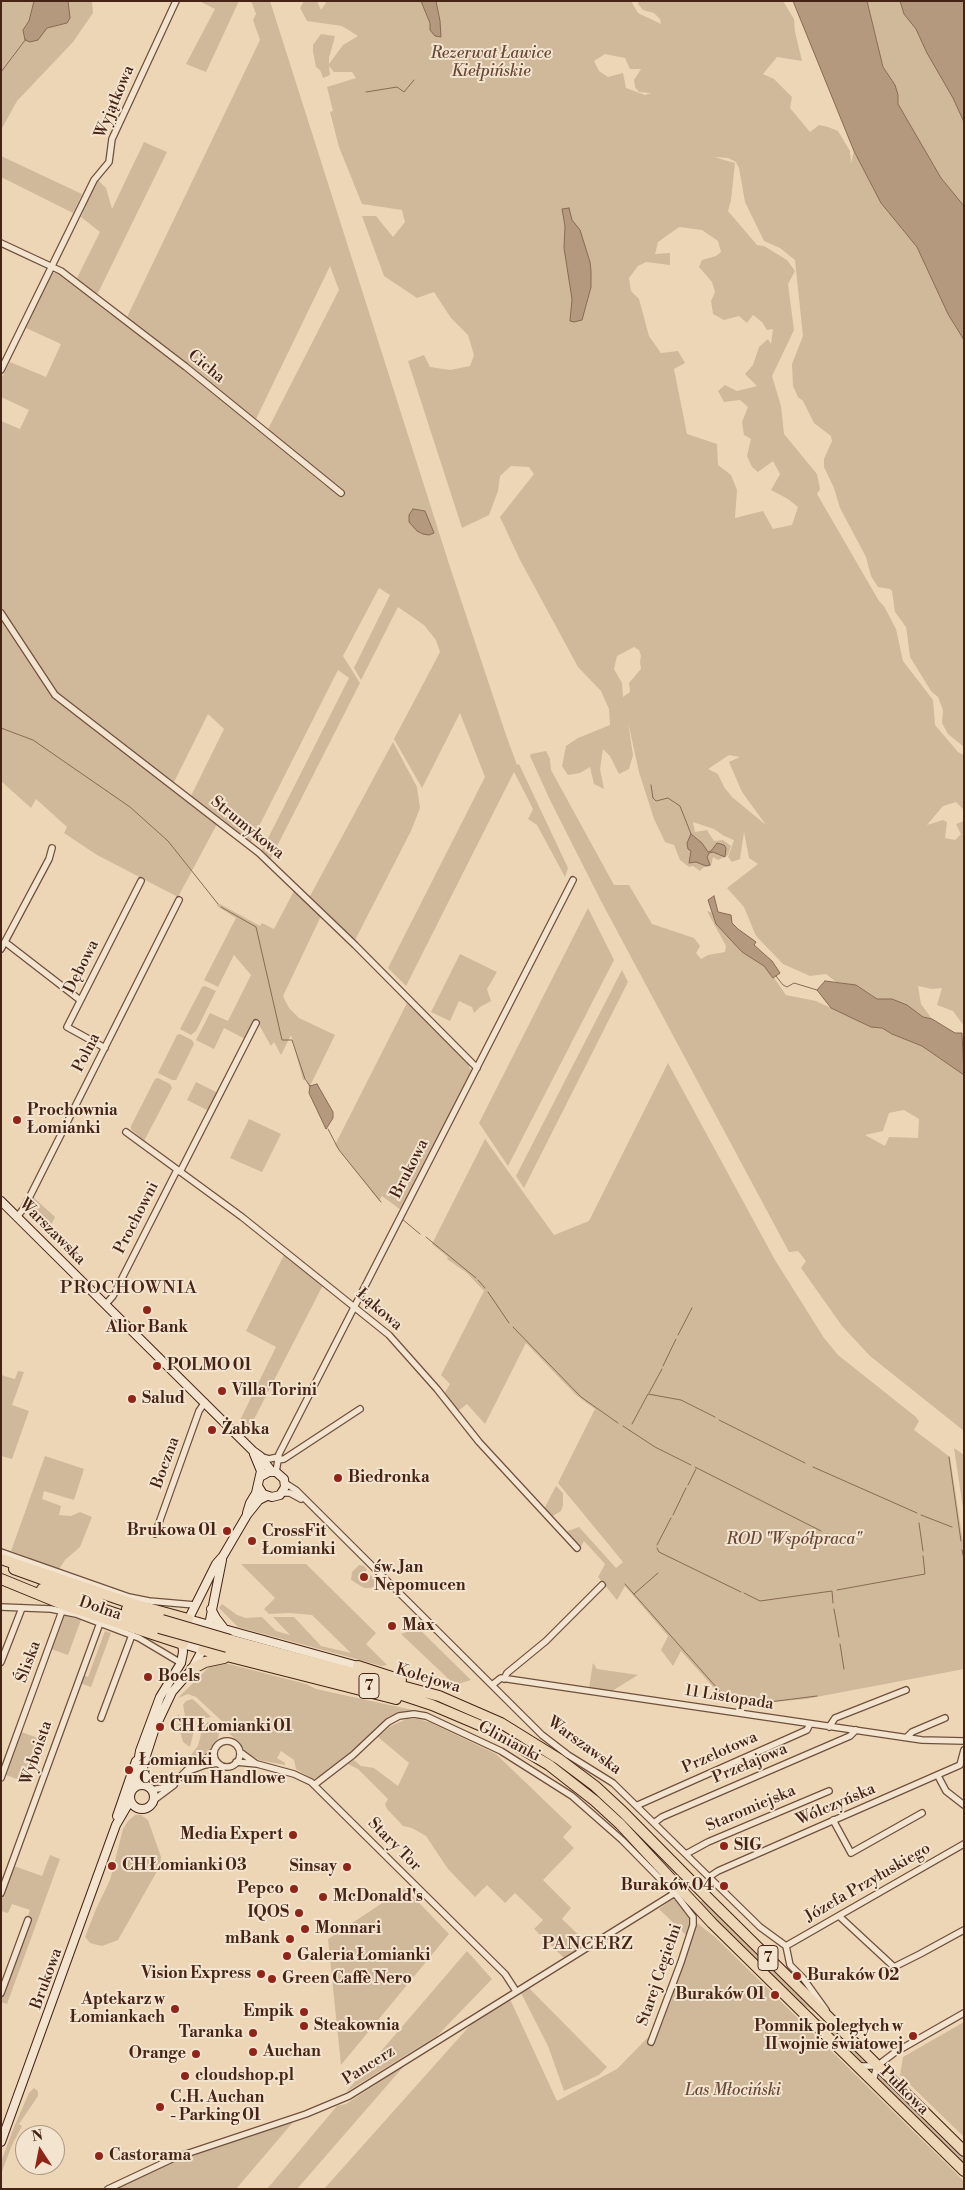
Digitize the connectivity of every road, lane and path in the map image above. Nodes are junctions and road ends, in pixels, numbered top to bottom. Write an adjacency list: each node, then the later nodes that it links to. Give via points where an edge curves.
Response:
1 (176, 1): 3 (street, Wyjątkowa, via 112,139 109,162 94,180)
2 (1, 244): 3 (street, Cicha)
3 (51, 265): 4 (street, Wyjątkowa); 5 (street, Cicha, via 183,364)
4 (1, 370)
5 (341, 493)
6 (1, 613): 16 (street, Strumykowa, via 55,695 259,853)
7 (52, 848): 11 (street)
8 (573, 880): 16 (street, Brukowa)
9 (140, 881): 13 (street, Dębowa)
10 (179, 900): 15 (street, Polna)
11 (5, 942): 12 (street); 13 (street)
12 (1, 949)
13 (80, 1000): 15 (street, Dębowa, via 67,1027)
14 (256, 1023): 18 (street, Prochowni)
15 (105, 1048): 20 (street, Polna)
16 (477, 1068): 22 (street, Brukowa)
17 (126, 1132): 18 (street, Łąkowa)
18 (179, 1171): 21 (street, Prochowni); 22 (street, Łąkowa)
19 (2, 1205): 20 (street, Warszawska)
20 (17, 1217): 21 (street, Warszawska)
21 (106, 1304): 23 (street, Warszawska)
22 (355, 1307): 26 (street, Brukowa); 36 (street, Łąkowa, via 389,1335 480,1442)
23 (205, 1402): 25 (street, Warszawska); 35 (street, Boczna)
24 (360, 1409): 26 (street, via 284,1459)
25 (256, 1454): 26 (street); 27 (street, Warszawska); 28 (street, Warszawska)
26 (278, 1459): 27 (street, Brukowa)
27 (274, 1472): 28 (street); 29 (street, via 283,1476)
28 (260, 1478): 30 (street)
29 (285, 1483): 31 (street); 33 (street, Warszawska)
30 (258, 1486): 32 (street); 34 (street)
31 (282, 1493): 32 (street, via 275,1497); 33 (street, Warszawska, via 290,1493)
32 (267, 1496): 34 (street)
33 (305, 1501): 62 (street, Warszawska)
34 (247, 1515): 38 (street)
35 (155, 1534)
36 (577, 1548)
37 (1, 1552): 44 (street, via 130,1597)
38 (223, 1556): 44 (street); 47 (street)
39 (1, 1559): 49 (highway, via 133,1604)
40 (1, 1565): 51 (highway, Kolejowa / 7)
41 (1, 1574): 51 (highway, Kolejowa / 7)
42 (1, 1579): 54 (highway, via 67,1606)
43 (602, 1585): 61 (street)
44 (195, 1605): 49 (street)
45 (1, 1607): 46 (street, Dolna)
46 (22, 1608): 48 (street, Dolna); 57 (street)
47 (212, 1609): 52 (street); 55 (street)
48 (62, 1611): 50 (street, Dolna); 82 (street, Śliska)
49 (188, 1619): 52 (street); 54 (street)
50 (100, 1623): 53 (street, Dolna); 100 (street, Wyboista)
51 (161, 1624): 55 (highway, Kolejowa / 7, bridge)
52 (209, 1626): 55 (street); 56 (street)
53 (132, 1635): 58 (street, Dolna); 65 (street)
54 (183, 1644): 56 (street); 58 (street)
55 (228, 1644): 56 (highway); 59 (street); 60 (highway); 63 (highway, Kolejowa / 7); 103 (highway, Kolejowa / 7, via 414,1699 458,1715 505,1738 555,1769 595,1800)
56 (203, 1650): 60 (street)
57 (1, 1662)
58 (180, 1663): 75 (street, via 160,1697)
59 (358, 1666): 63 (highway)
60 (192, 1669): 79 (street, via 172,1692 154,1728)
61 (504, 1679): 62 (street, via 500,1678); 67 (street, 11 Listopada)
62 (492, 1685): 90 (street, Warszawska, via 548,1740 604,1776)
63 (422, 1690): 102 (highway, Kolejowa / 7, via 501,1724 559,1759 615,1804)
64 (906, 1690): 68 (street, via 835,1718)
65 (101, 1718)
66 (945, 1718): 70 (street)
67 (810, 1724): 68 (street, 11 Listopada); 90 (street, Przelotowa, via 807,1730)
68 (829, 1727): 69 (street, 11 Listopada)
69 (856, 1730): 70 (street, 11 Listopada); 95 (street, Przełajowa, via 850,1736)
70 (907, 1737): 71 (street, 11 Listopada)
71 (963, 1741): 72 (street, Wólczyńska)
72 (964, 1749): 81 (street, Wólczyńska, via 960,1765)
73 (214, 1751): 74 (street, via 220,1743 228,1741); 77 (street); 80 (street)
74 (240, 1752): 76 (street); 78 (street, Stary Tor)
75 (138, 1757): 85 (street); 96 (street)
76 (236, 1762): 77 (street, via 227,1766); 78 (street, Stary Tor)
77 (218, 1763): 80 (street)
78 (257, 1764): 84 (street, Stary Tor, via 298,1776)
79 (143, 1771): 83 (street, via 153,1782); 86 (street)
80 (184, 1773): 83 (street)
81 (938, 1776): 91 (street, via 946,1791); 94 (street, Wólczyńska)
82 (1, 1778)
83 (178, 1779): 86 (street, via 162,1788); 88 (street)
84 (314, 1785): 101 (street, Glinianki, via 393,1718 408,1714 426,1716 513,1758 572,1796 615,1833); 108 (street, Stary Tor, via 505,1974)
85 (134, 1787): 86 (street); 89 (street)
86 (148, 1787): 88 (street)
87 (829, 1790): 98 (street, Staromiejska)
88 (154, 1800): 92 (street, via 148,1808)
89 (130, 1801): 92 (street); 96 (street, Brukowa)
90 (638, 1805): 95 (street, Warszawska)
91 (964, 1805)
92 (136, 1808): 96 (street, Brukowa)
93 (922, 1813): 94 (street, via 851,1854)
94 (834, 1820): 99 (street, Wólczyńska)
95 (654, 1823): 98 (street, Warszawska)
96 (116, 1825): 116 (street, Brukowa)
97 (964, 1844): 104 (street, Józefa Przyłuskiego)
98 (686, 1854): 99 (street, Warszawska)
99 (709, 1877): 107 (street, Warszawska, via 760,1927)
100 (1, 1893)
101 (675, 1893): 108 (street, Pancerz); 112 (street, Starej Cegielni, via 691,1913 693,1925)
102 (705, 1895): 111 (highway, Pułkowa / 7)
103 (696, 1906): 113 (highway, Pułkowa / 7)
104 (839, 1916): 106 (street, via 894,1967); 107 (street, Józefa Przyłuskiego)
105 (28, 1920): 109 (street)
106 (964, 1930)
107 (786, 1946): 111 (street, via 789,1964 825,2007)
108 (516, 1990): 119 (street, Pancerz, via 349,2096 306,2114 174,2158)
109 (1, 1993)
110 (964, 2013): 114 (street)
111 (832, 2021): 114 (highway, Pułkowa / 7)
112 (651, 2042)
113 (858, 2066): 114 (street); 115 (highway, Pułkowa / 7)
114 (877, 2066): 115 (street); 117 (highway, Pułkowa / 7)
115 (873, 2081): 118 (highway, Pułkowa / 7)
116 (1, 2142)
117 (964, 2151)
118 (964, 2171)
119 (108, 2189)

